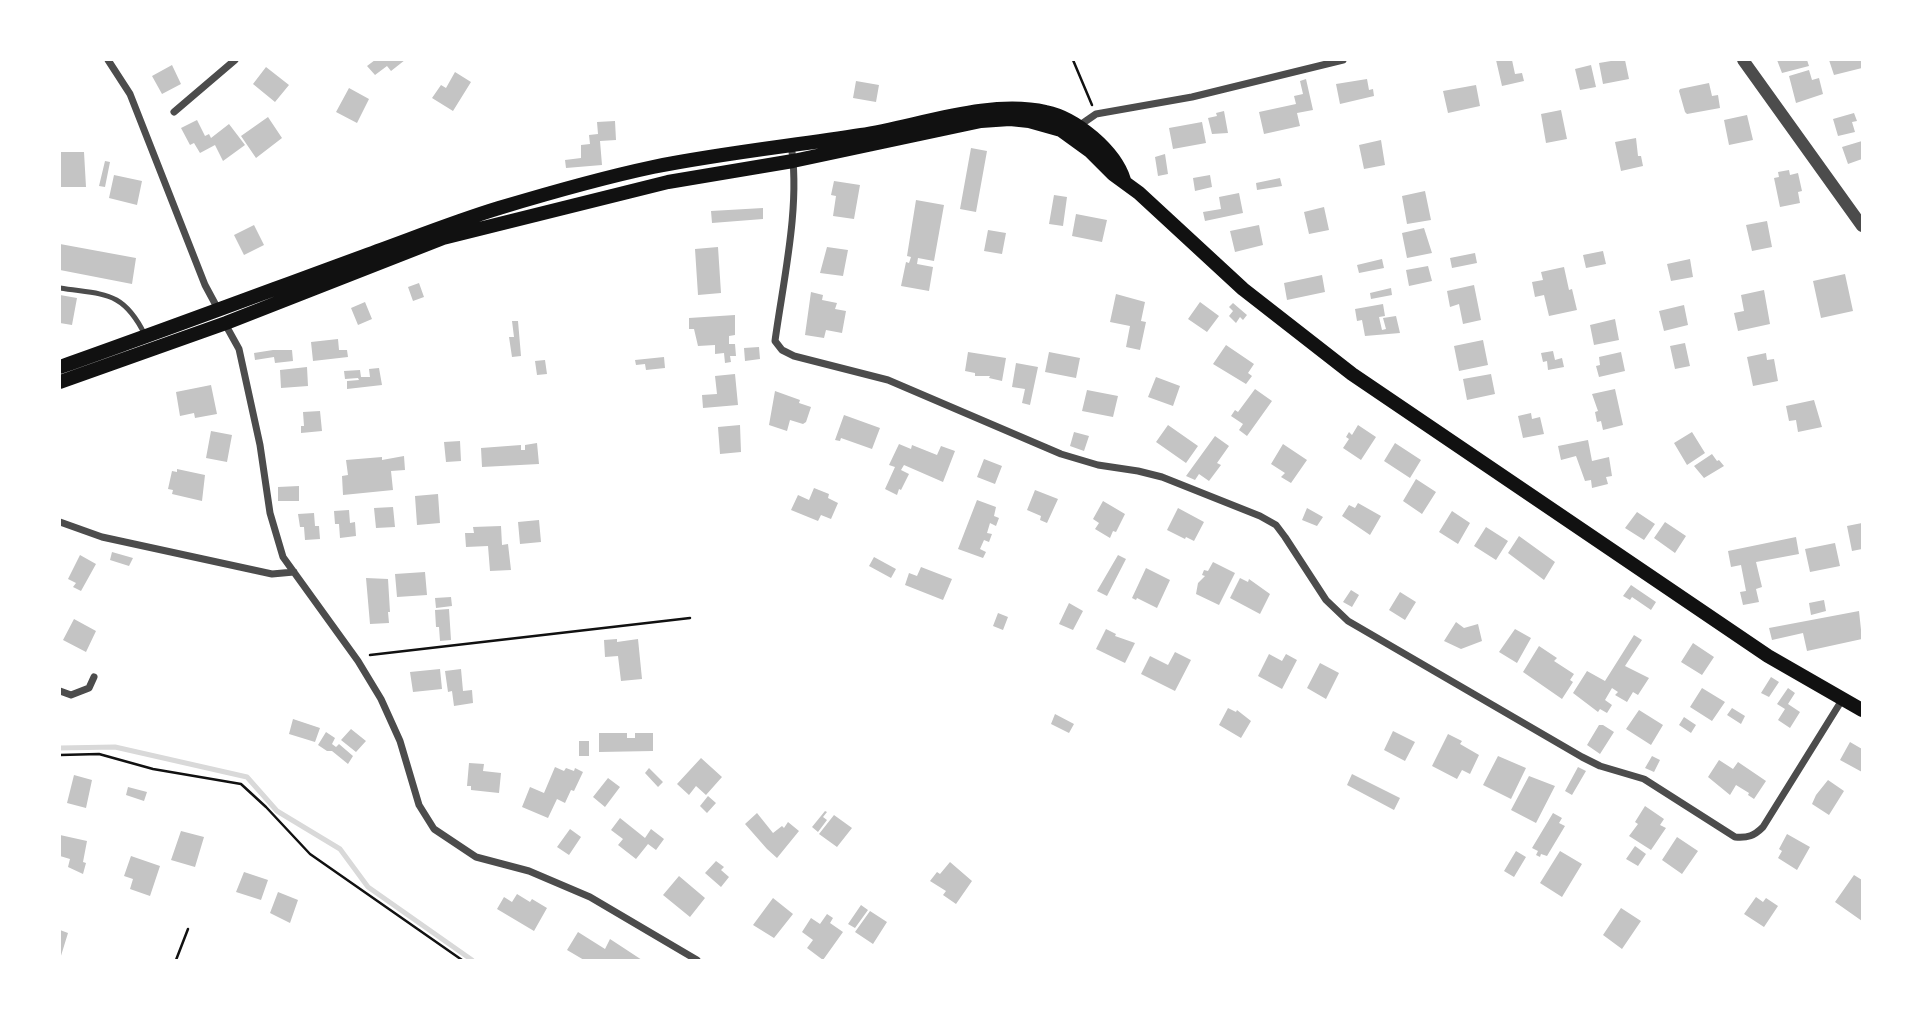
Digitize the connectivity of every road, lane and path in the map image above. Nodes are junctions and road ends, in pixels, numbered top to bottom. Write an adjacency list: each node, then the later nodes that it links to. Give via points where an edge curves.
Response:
1 (108, 60): 13 (street, via 130,94)
2 (235, 60): 6 (street)
3 (1073, 60): 7 (path)
4 (1343, 60): 7 (street, via 1192,97)
5 (1743, 60): 11 (street)
6 (174, 112)
7 (1096, 114): 8 (street)
8 (1076, 132): 9 (main road, via 1061,116 1012,108); 10 (main road, via 1029,121 981,121); 24 (main road, via 1120,167 1124,180 1243,289 1352,374 1768,656)
9 (791, 145): 10 (street); 13 (main road, via 653,167 501,207)
10 (793, 161): 14 (main road, via 668,182 443,238); 24 (street, via 775,341 782,350 888,380 1079,461 1162,477 1260,516 1276,525 1326,600 1348,621 1582,757 1644,779 1735,837 1755,835 1763,827)
11 (1863, 226)
12 (60, 288): 15 (lane, via 124,303)
13 (218, 310): 14 (street); 15 (main road)
14 (226, 323): 15 (main road); 19 (street, via 239,349 270,513 283,557)
15 (146, 342): 16 (main road); 17 (main road)
16 (60, 367)
17 (60, 382)
18 (60, 522): 19 (street, via 102,537 233,566 272,574)
19 (294, 572): 21 (street)
20 (690, 618): 21 (path, via 367,655)
21 (358, 661): 30 (street, via 386,709 419,805 434,829 476,857 528,871 590,897)
22 (94, 677): 23 (street, via 89,688 71,695)
23 (60, 691)
24 (1842, 700): 25 (main road)
25 (1863, 710)
26 (60, 755): 29 (path, via 99,754 240,784 310,854)
27 (188, 929): 28 (path)
28 (176, 961)
29 (462, 961)
30 (697, 961)

